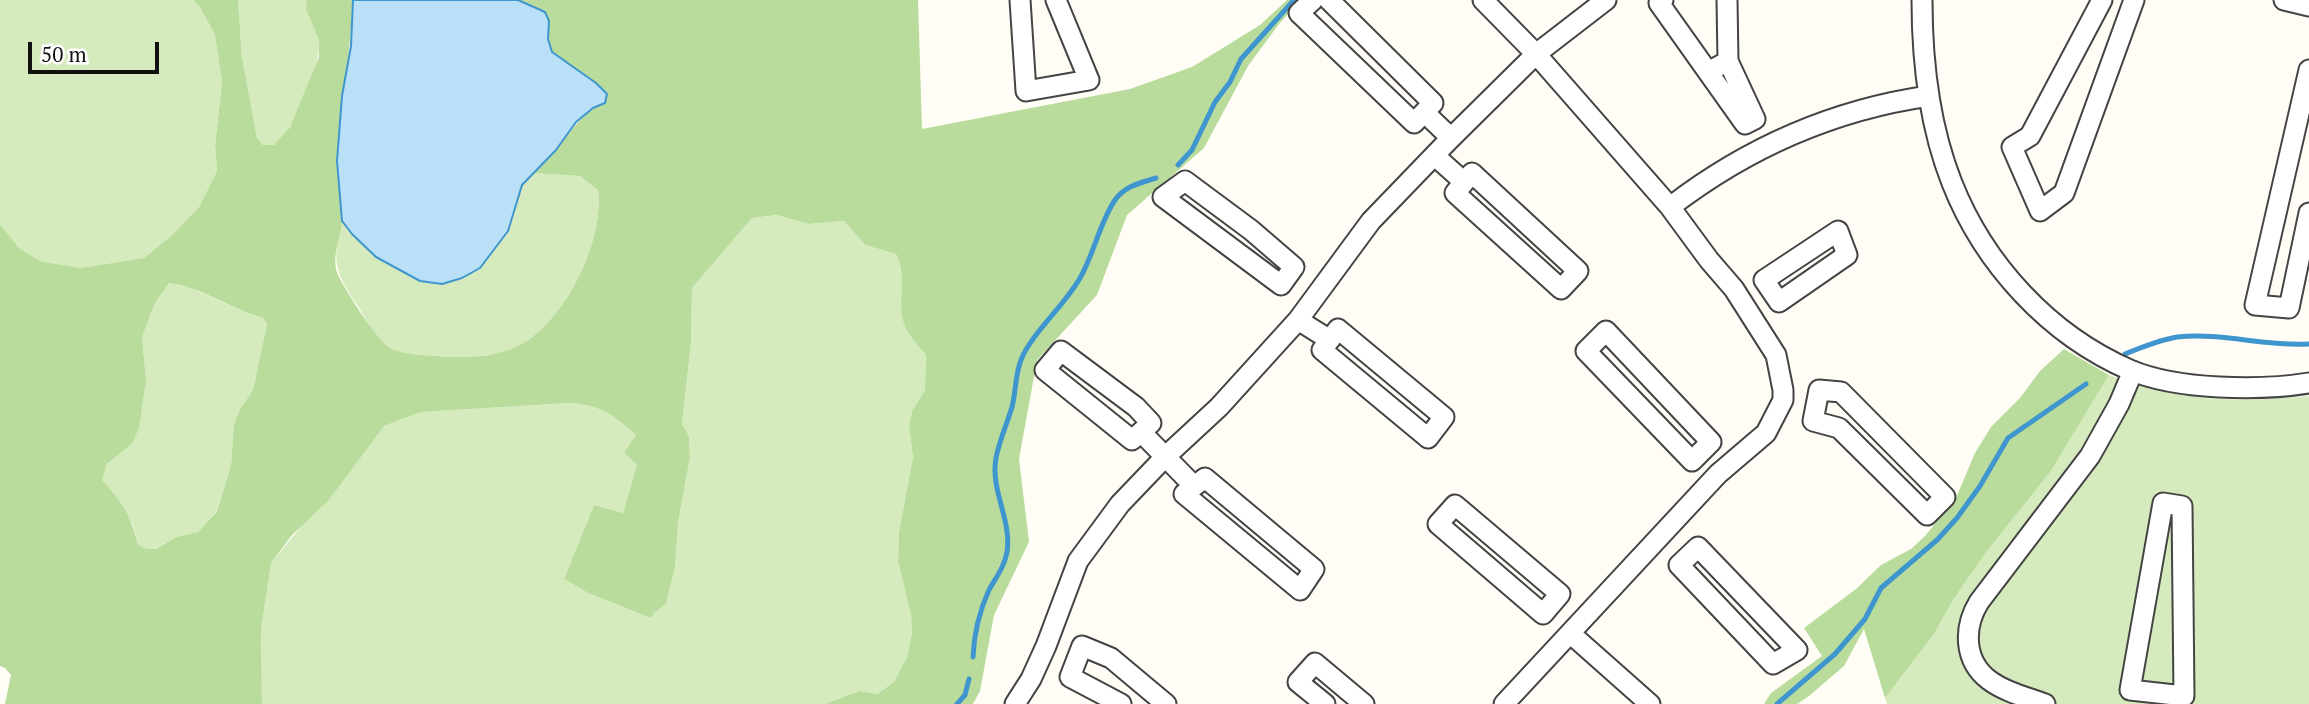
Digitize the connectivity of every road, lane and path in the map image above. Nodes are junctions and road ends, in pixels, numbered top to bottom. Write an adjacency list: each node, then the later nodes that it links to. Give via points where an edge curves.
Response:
1 (1020, 0): 2 (street, via 1026,91 1089,80)
2 (1056, 0)
3 (1313, 0): 19 (street, via 1299,13 1414,123)
4 (1329, 0): 19 (street, via 1433,103)
5 (1483, 0): 14 (street)
6 (1606, 0): 14 (street)
7 (1663, 0): 17 (street, via 1659,3)
8 (1727, 0): 15 (street)
9 (1922, 0): 18 (street)
10 (2102, 0): 11 (street, via 2030,136 2012,147 2040,211 2064,193)
11 (2134, 0)
12 (2284, 0): 13 (street)
13 (2309, 6)
14 (1536, 54): 20 (street); 23 (street)
15 (1728, 61): 17 (street); 17 (street, via 1755,119 1745,124)
16 (2309, 70): 24 (street, via 2255,305 2289,308)
17 (1708, 72)
18 (1929, 96): 23 (street, via 1861,109 1794,132 1729,164); 31 (street, via 1951,181 1993,258 2055,324)
19 (1425, 113): 20 (street)
20 (1451, 138): 21 (street)
21 (1435, 156): 22 (street); 27 (street, via 1371,221)
22 (1464, 182): 22 (street, via 1455,193 1560,289 1577,271 1472,173)
23 (1670, 207): 28 (street)
24 (2309, 213)
25 (1288, 275): 25 (street, via 1281,285 1163,197 1185,181 1294,267); 27 (street)
26 (1771, 291): 28 (street)
27 (1312, 298): 29 (street)
28 (1746, 306): 33 (street, via 1776,355)
29 (1298, 320): 30 (street); 37 (street, via 1219,407)
30 (1330, 340): 30 (street, via 1339,329 1444,417 1428,438 1322,351)
31 (2133, 372): 32 (street, via 2199,385 2267,388); 54 (street, via 2090,456 1979,602 1969,622 1971,655 1982,674 1999,686)
32 (2309, 383)
33 (1783, 400): 34 (street); 38 (street, via 1766,433)
34 (1816, 406): 34 (street, via 1813,421 1839,428 1927,515 1945,497 1841,393 1819,390)
35 (1141, 432): 35 (street, via 1151,423 1136,407 1061,351 1045,370 1132,440); 37 (street)
36 (1701, 452): 36 (street, via 1692,461 1586,351 1606,331 1711,442); 38 (street)
37 (1165, 457): 39 (street); 44 (street, via 1120,504 1078,561)
38 (1718, 474): 40 (street)
39 (1194, 486): 39 (street, via 1205,478 1314,569 1300,590 1184,494)
40 (1662, 536): 41 (street); 43 (street)
41 (1689, 555): 41 (street, via 1679,565 1773,664 1797,650 1698,547)
42 (1551, 604): 42 (street, via 1543,614 1438,524 1455,505 1560,594); 43 (street)
43 (1573, 631): 52 (street); 53 (street)
44 (1046, 646): 45 (street); 47 (street)
45 (1076, 661): 48 (street, via 1070,677); 49 (street, via 1082,646 1111,657)
46 (2155, 699): 46 (street, via 2183,696 2182,506 2163,503 2130,690)
47 (1015, 704)
48 (1121, 704)
49 (1166, 704)
50 (1325, 704): 51 (street, via 1298,682 1315,663)
51 (1364, 704)
52 (1504, 704)
53 (1650, 704)
54 (2045, 704)

